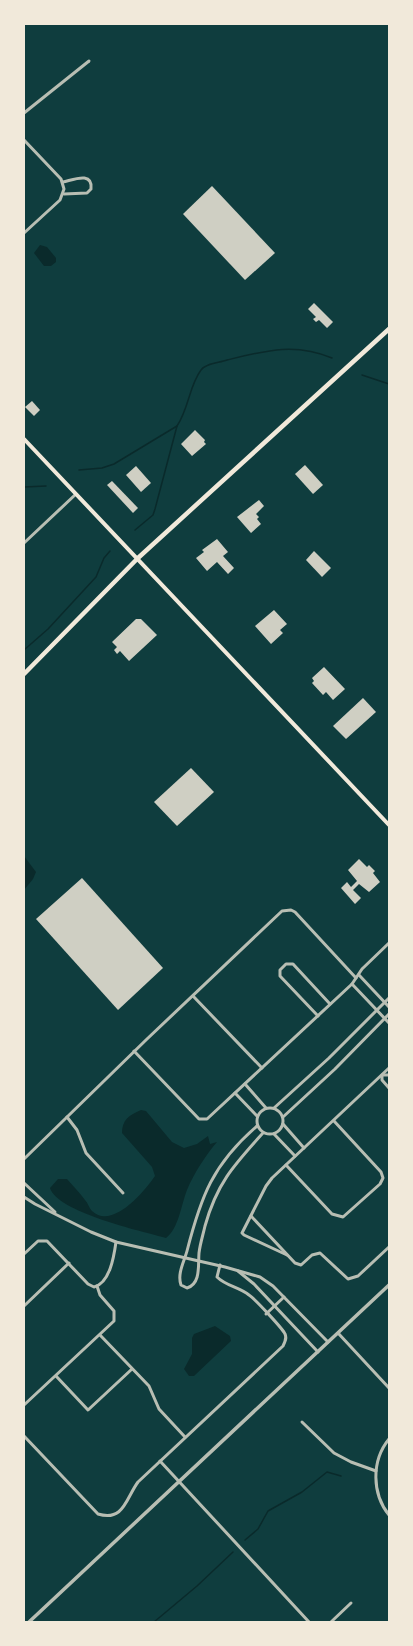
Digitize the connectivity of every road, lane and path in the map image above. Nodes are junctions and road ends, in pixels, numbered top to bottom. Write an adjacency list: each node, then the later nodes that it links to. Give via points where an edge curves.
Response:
1 (89, 61): 2 (street)
2 (24, 113)
3 (24, 140): 4 (street)
4 (63, 182): 5 (street); 5 (street, via 85,177 92,183 87,193)
5 (64, 194): 6 (street)
6 (24, 233)
7 (389, 329): 11 (main road)
8 (24, 439): 9 (main road)
9 (76, 494): 10 (street); 11 (main road)
10 (24, 543)
11 (138, 558): 12 (main road); 13 (main road)
12 (24, 674)
13 (389, 825)
14 (389, 943): 15 (street, via 362,969)
15 (358, 977): 16 (street); 17 (street, via 291,910 282,911); 19 (street)
16 (352, 984): 20 (street); 22 (street)
17 (193, 996): 27 (street); 28 (street)
18 (389, 998): 19 (street)
19 (385, 1002): 21 (street); 22 (street)
20 (330, 1004): 24 (street); 24 (street, via 293,964 286,964 280,970 280,976)
21 (389, 1006)
22 (376, 1010): 25 (street); 36 (street, via 329,1058)
23 (389, 1014): 25 (street)
24 (318, 1016): 28 (street)
25 (385, 1018): 26 (street); 39 (street)
26 (389, 1023)
27 (134, 1051): 34 (street, via 199,1120 207,1119); 37 (street)
28 (262, 1068): 32 (street)
29 (389, 1068): 30 (street)
30 (382, 1075): 31 (street); 33 (street, via 382,1080); 40 (street)
31 (389, 1075)
32 (245, 1084): 34 (street); 35 (street)
33 (389, 1088)
34 (235, 1093): 38 (street)
35 (266, 1108): 36 (street); 38 (street)
36 (274, 1108): 39 (street)
37 (67, 1116): 47 (street); 50 (street, via 77,1130 86,1153)
38 (257, 1116): 42 (street)
39 (283, 1117): 41 (street)
40 (334, 1121): 45 (street); 48 (street, via 381,1172 383,1178 380,1184 343,1217 332,1214)
41 (283, 1124): 44 (street); 45 (street)
42 (257, 1126): 43 (street); 58 (street, via 235,1147 210,1182 194,1221)
43 (264, 1133): 44 (street); 59 (street, via 232,1168 212,1203)
44 (274, 1134): 46 (street)
45 (304, 1148): 46 (street)
46 (296, 1156): 48 (street)
47 (24, 1159)
48 (286, 1165): 53 (street, via 268,1182)
49 (24, 1183): 52 (street)
50 (123, 1193)
51 (24, 1197): 52 (street)
52 (57, 1215): 54 (street)
53 (251, 1216): 57 (street); 57 (street, via 242,1233)
54 (116, 1242): 58 (street); 64 (street, via 106,1277)
55 (389, 1247): 57 (street, via 352,1279 346,1277 320,1253 312,1255 298,1265)
56 (24, 1254): 60 (street, via 38,1241 45,1240)
57 (287, 1255)
58 (185, 1257): 59 (street); 59 (street, via 179,1279 186,1288 191,1287 196,1281)
59 (199, 1261): 61 (street)
60 (68, 1263): 64 (street, via 88,1284); 66 (street)
61 (220, 1265): 62 (street); 68 (street, via 216,1277 249,1295)
62 (237, 1270): 65 (street, via 260,1277); 67 (street)
63 (389, 1285): 69 (street)
64 (97, 1286): 70 (street, via 100,1295 112,1308 115,1316 113,1323)
65 (284, 1297): 67 (street); 71 (street)
66 (24, 1306)
67 (274, 1306): 68 (street); 72 (street)
68 (266, 1314): 79 (street, via 285,1335 286,1341 283,1346)
69 (338, 1333): 71 (street); 75 (street)
70 (100, 1335): 73 (street); 74 (street)
71 (328, 1342): 72 (street)
72 (318, 1352): 83 (street)
73 (132, 1369): 74 (street, via 88,1410); 79 (street, via 149,1386 162,1414)
74 (56, 1376): 76 (street)
75 (389, 1388)
76 (24, 1405)
77 (302, 1422): 82 (street, via 334,1453)
78 (24, 1436): 81 (street, via 98,1514 106,1516 114,1515 121,1510 130,1492)
79 (185, 1437): 81 (street)
80 (389, 1439): 82 (street, via 379,1456)
81 (160, 1461): 83 (street)
82 (376, 1471): 84 (street, via 378,1494)
83 (180, 1482): 86 (street); 87 (street)
84 (389, 1515)
85 (351, 1603): 88 (street)
86 (29, 1622)
87 (309, 1622)
88 (331, 1622)

